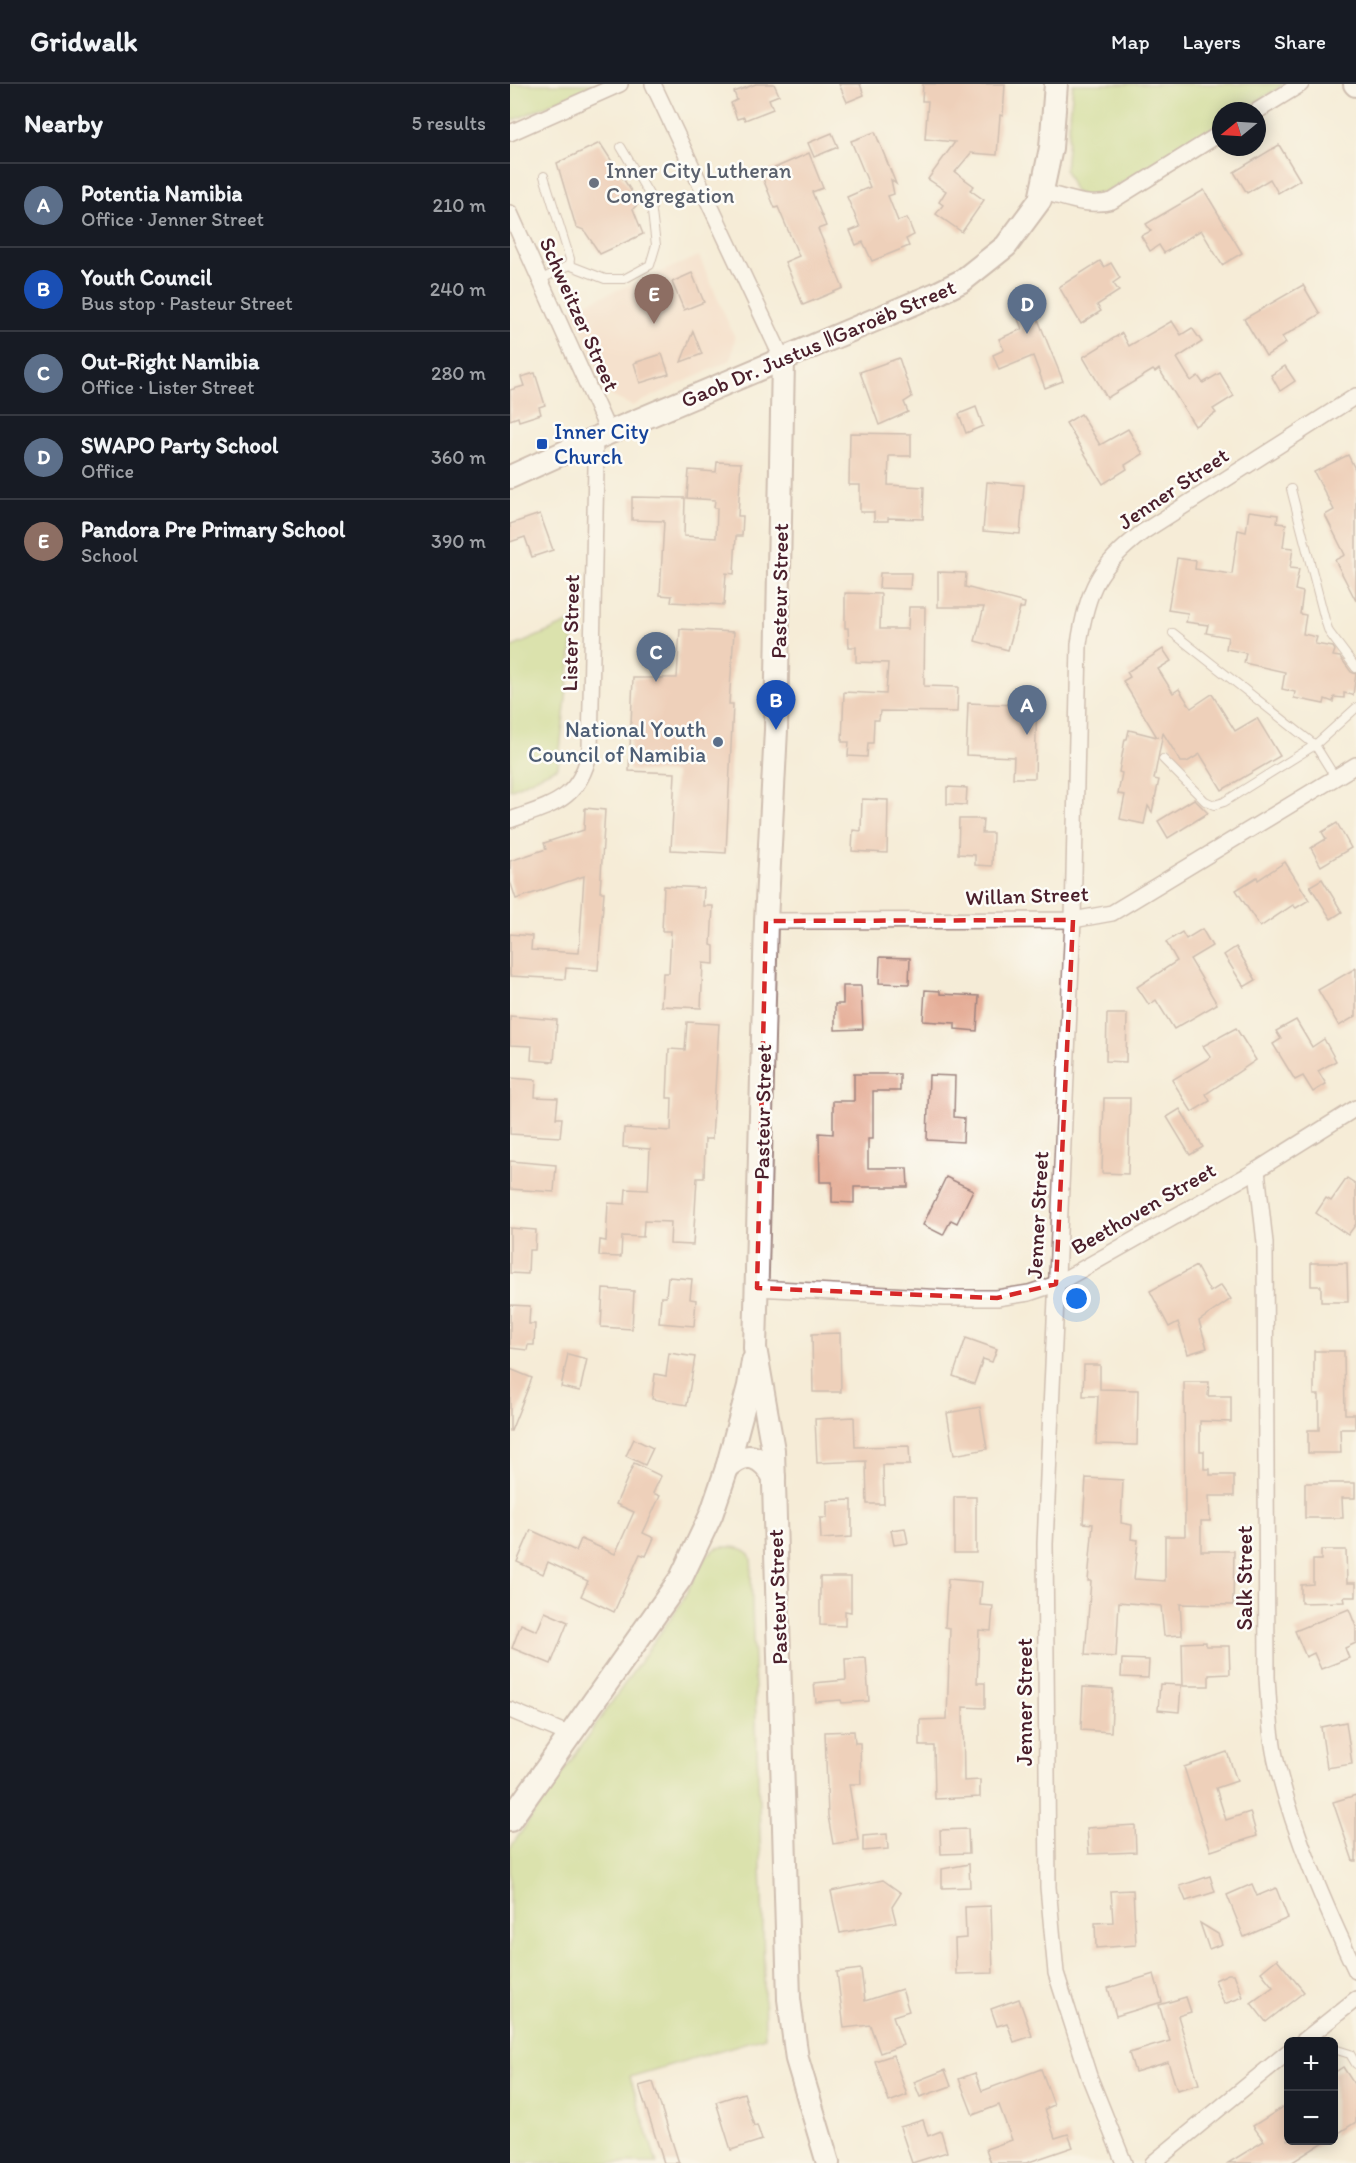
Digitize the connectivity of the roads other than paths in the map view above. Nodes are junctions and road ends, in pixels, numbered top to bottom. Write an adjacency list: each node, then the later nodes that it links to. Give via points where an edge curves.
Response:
1 (621, 84): 6 (street)
2 (653, 84): 14 (street, Pasteur Street)
3 (1056, 84): 10 (main road)
4 (1300, 84): 5 (street)
5 (1266, 105)
6 (510, 133)
7 (1212, 139): 10 (street, via 1112,201 1089,205)
8 (621, 147): 12 (lane, via 650,196 656,245 650,265 624,279 605,279)
9 (544, 176): 12 (lane)
10 (1043, 192): 14 (main road, Gaob Dr. Justus ǁGaroëb Street, via 1006,246 962,281)
11 (510, 213): 13 (street, Schweitzer Street)
12 (570, 265): 13 (lane)
13 (540, 280): 16 (street, Schweitzer Street)
14 (783, 360): 16 (main road, Gaob Dr. Justus ǁGaroëb Street); 28 (main road, Pasteur Street, via 776,730)
15 (1356, 396): 27 (street, Jenner Street, via 1143,532 1097,577 1083,617 1079,644)
16 (601, 436): 17 (main road, Gaob Dr. Justus ǁGaroëb Street); 26 (street, Lister Street, via 596,467 591,738 587,768 568,794)
17 (510, 477)
18 (1291, 489): 20 (lane, via 1324,620)
19 (1173, 633): 22 (lane)
20 (1356, 668)
21 (1356, 708): 22 (lane)
22 (1315, 745): 23 (lane, via 1214,805 1205,801); 25 (lane)
23 (1163, 759)
24 (1356, 765): 25 (street, Willan Street)
25 (1335, 777): 27 (street, Willan Street, via 1112,913)
26 (510, 820)
27 (1073, 920): 28 (street, Willan Street); 31 (street, Jenner Street)
28 (766, 921): 32 (main road, Pasteur Street)
29 (1356, 1108): 30 (street, Beethoven Street)
30 (1257, 1170): 31 (street, Beethoven Street); 39 (street, Salk Street, via 1265,1243 1270,1721 1277,1767 1304,1852)
31 (1056, 1284): 32 (street, Beethoven Street, via 1029,1293 986,1298); 46 (street, Jenner Street, via 1045,1544 1047,1887 1056,1973 1089,2076)
32 (757, 1288): 33 (main road, Pasteur Street)
33 (755, 1348): 34 (main road); 35 (main road, Pasteur Street, via 768,1414)
34 (727, 1468): 35 (main road, via 735,1460 755,1457 766,1464); 37 (main road, via 711,1515 681,1578)
35 (774, 1477): 45 (main road, Pasteur Street, via 789,1999 797,2059)
36 (510, 1710): 37 (street)
37 (570, 1735): 38 (main road)
38 (510, 1820)
39 (1356, 1971)
40 (1356, 1999): 41 (street)
41 (1308, 2037)
42 (1338, 2050): 44 (lane, via 1350,2054)
43 (1284, 2055): 47 (street)
44 (1356, 2064)
45 (828, 2163)
46 (1124, 2163)
47 (1153, 2163)

